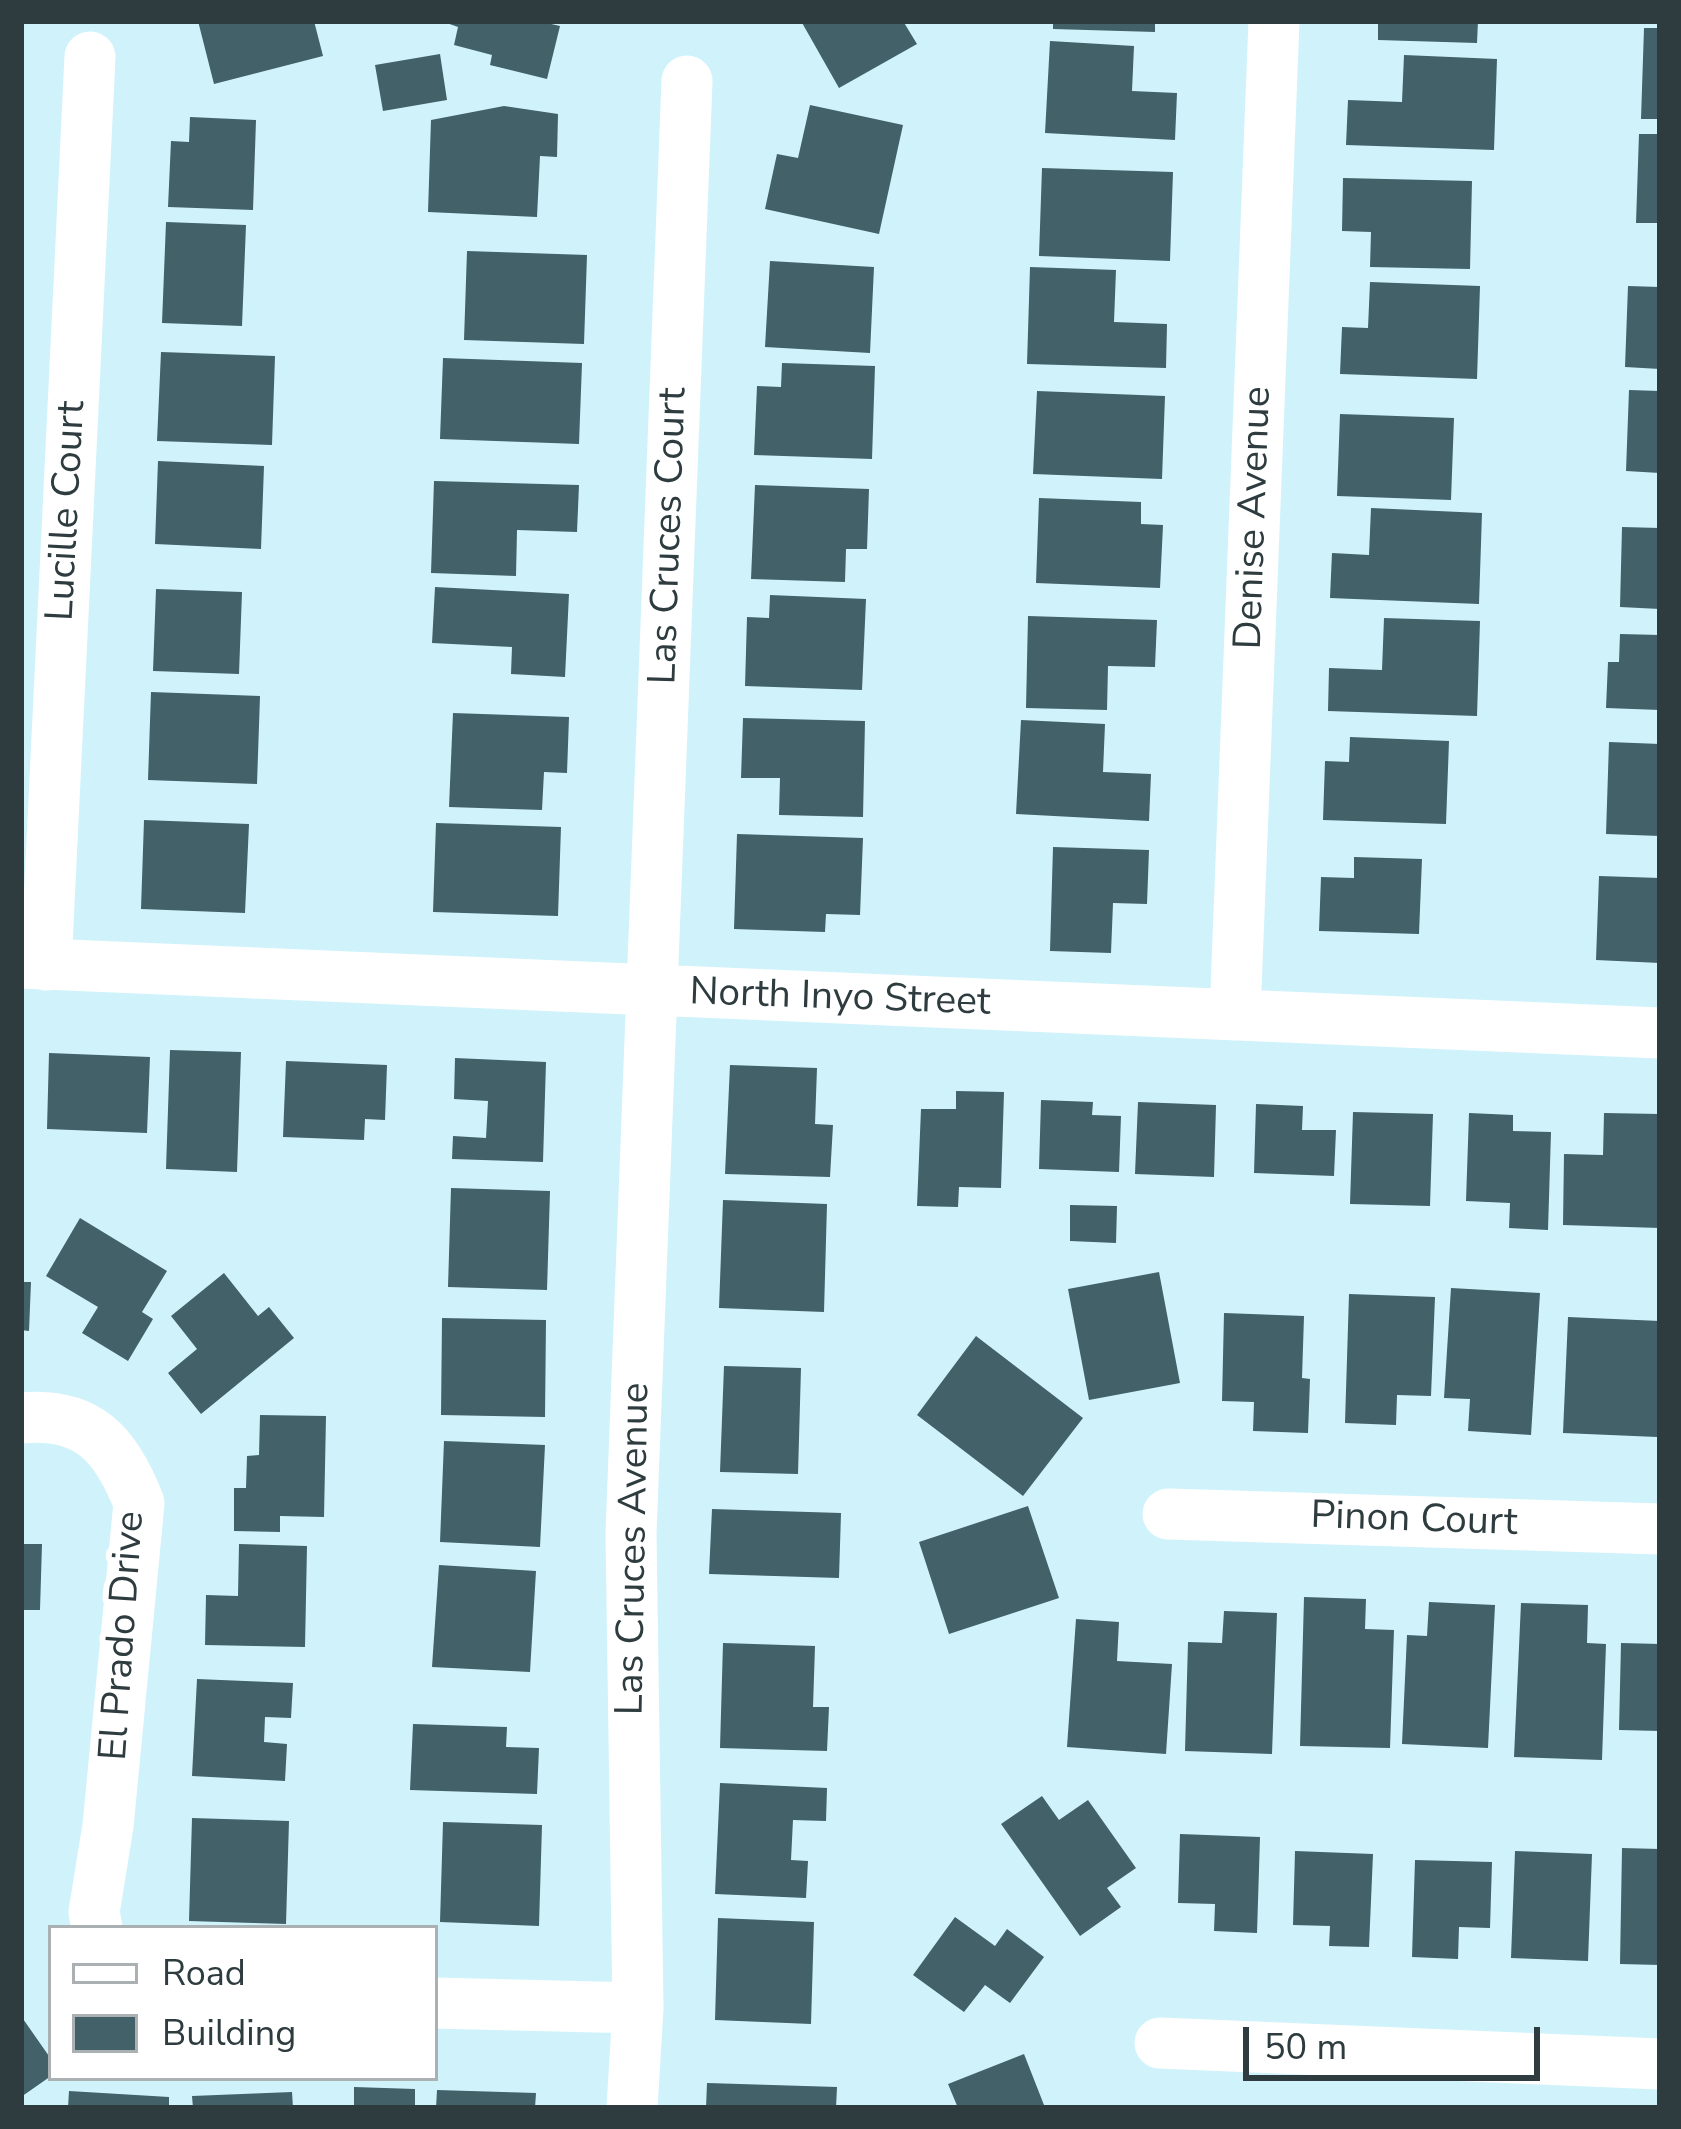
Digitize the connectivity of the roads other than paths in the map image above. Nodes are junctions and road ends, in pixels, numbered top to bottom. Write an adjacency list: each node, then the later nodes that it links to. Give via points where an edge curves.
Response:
1 (1274, 21): 6 (street, Denise Avenue)
2 (90, 57): 4 (street, Lucille Court)
3 (687, 81): 5 (street, Las Cruces Court)
4 (33, 964): 5 (street, North Inyo Street)
5 (653, 991): 6 (street, North Inyo Street); 13 (street, Las Cruces Avenue, via 629,1616)
6 (1235, 1015): 7 (street, North Inyo Street)
7 (1660, 1033)
8 (21, 1418): 11 (street, El Prado Drive, via 51,1415 92,1431 123,1462 140,1503)
9 (1168, 1514): 10 (street, Pinon Court)
10 (1660, 1529)
11 (97, 1925)
12 (438, 2002): 13 (street)
13 (638, 2008): 16 (street, Las Cruces Avenue)
14 (1160, 2043): 15 (street)
15 (1660, 2064)
16 (632, 2108)

